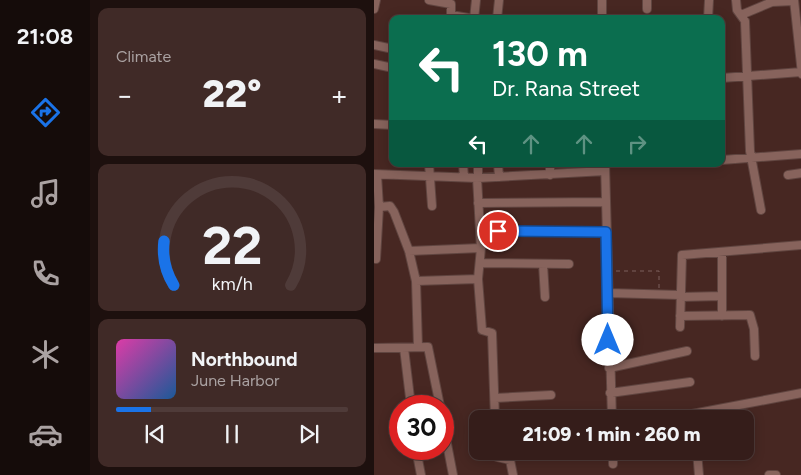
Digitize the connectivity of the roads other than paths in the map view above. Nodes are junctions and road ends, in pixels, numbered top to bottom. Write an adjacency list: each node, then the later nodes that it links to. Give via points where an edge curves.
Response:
1 (376, 0): 10 (street)
2 (429, 0): 12 (street, via 451,4)
3 (476, 0): 13 (street)
4 (499, 0): 14 (street)
5 (602, 0): 15 (street)
6 (647, 0): 11 (street)
7 (709, 0): 16 (street)
8 (736, 0): 17 (street)
9 (794, 0): 17 (street, via 772,2); 22 (street)
10 (374, 9)
11 (647, 9)
12 (451, 15)
13 (474, 15)
14 (497, 15)
15 (602, 15)
16 (708, 15)
17 (741, 15): 23 (street, via 746,21)
18 (374, 46): 19 (street)
19 (389, 48)
20 (374, 64): 21 (street)
21 (389, 67)
22 (801, 72): 23 (street)
23 (748, 77): 24 (street); 28 (street)
24 (725, 78)
25 (374, 124): 26 (street)
26 (389, 125)
27 (801, 154): 28 (street)
28 (752, 157): 29 (street); 50 (street)
29 (725, 160)
30 (429, 167): 42 (street)
31 (463, 167): 43 (street)
32 (478, 167): 45 (street)
33 (498, 167): 44 (street)
34 (550, 167): 40 (street)
35 (575, 167): 37 (street)
36 (605, 167): 37 (street); 46 (street)
37 (575, 173): 40 (street)
38 (801, 173): 41 (street)
39 (375, 175): 42 (street); 48 (street)
40 (550, 175): 44 (street)
41 (788, 175)
42 (430, 177): 43 (street); 49 (street)
43 (464, 177): 45 (street)
44 (498, 177): 45 (street)
45 (478, 178): 47 (street)
46 (606, 202): 47 (street); 52 (street)
47 (478, 203): 51 (street)
48 (379, 206): 55 (street, via 390,206); 57 (street)
49 (432, 206)
50 (761, 210)
51 (480, 231): 52 (street); 54 (street)
52 (606, 232): 63 (street)
53 (801, 245): 56 (street)
54 (481, 248): 55 (street); 58 (street)
55 (409, 251): 62 (street)
56 (722, 253): 64 (street, via 682,255); 65 (street)
57 (376, 259)
58 (481, 263): 59 (street); 61 (street)
59 (543, 264): 60 (street); 66 (street)
60 (569, 264)
61 (478, 279): 62 (street); 82 (street, via 482,330 492,333)
62 (416, 282): 70 (street)
63 (608, 293): 64 (street); 75 (street)
64 (680, 296): 65 (street); 67 (street)
65 (722, 296): 68 (street)
66 (546, 297)
67 (680, 316): 68 (street); 69 (street)
68 (722, 316): 74 (street, via 752,317)
69 (680, 327)
70 (418, 347): 72 (street); 81 (street, via 426,346 428,349)
71 (374, 348): 72 (street)
72 (404, 348): 80 (street)
73 (687, 351): 75 (street)
74 (755, 356)
75 (609, 368): 77 (street)
76 (690, 382): 77 (street)
77 (610, 393): 84 (street)
78 (801, 393): 85 (street)
79 (551, 394): 82 (street)
80 (410, 395)
81 (438, 395)
82 (495, 398): 83 (street)
83 (495, 410)
84 (611, 410)
85 (725, 410)
86 (418, 460): 92 (street)
87 (450, 460): 93 (street)
88 (510, 460): 94 (street)
89 (614, 460): 91 (street)
90 (698, 460): 95 (street)
91 (614, 464)
92 (421, 475)
93 (453, 475)
94 (513, 475)
95 (699, 475)
96 (769, 475): 97 (street)
97 (776, 475)

